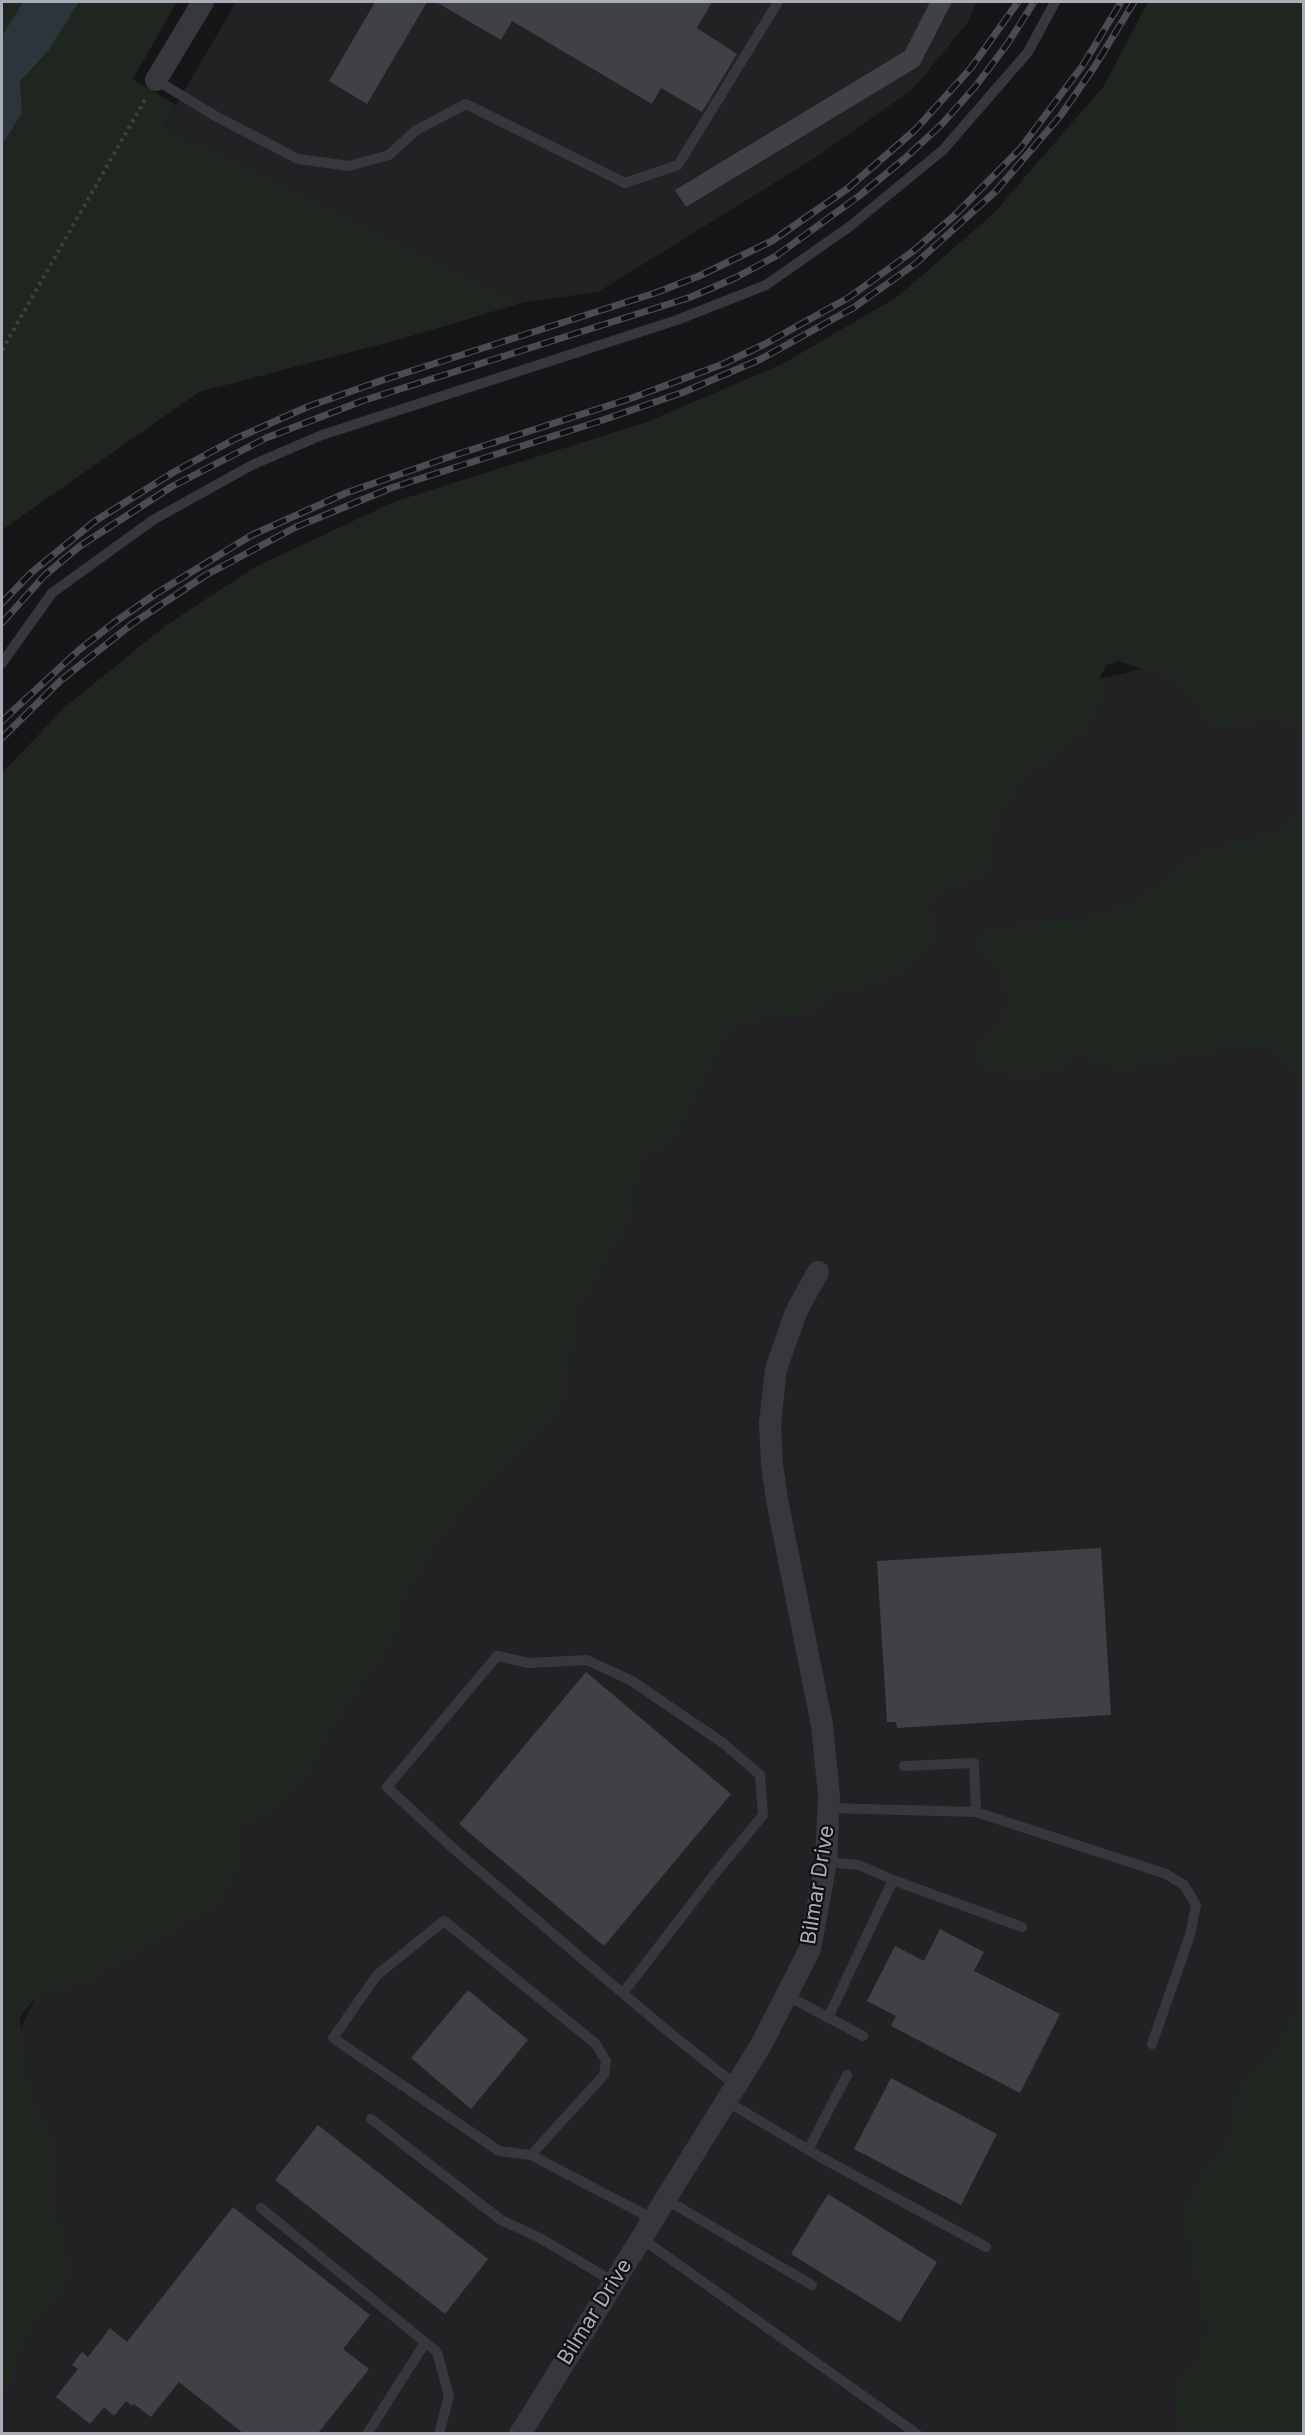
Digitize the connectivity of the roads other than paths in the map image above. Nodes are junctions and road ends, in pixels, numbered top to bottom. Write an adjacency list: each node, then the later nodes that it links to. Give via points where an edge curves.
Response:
1 (202, 2): 4 (street)
2 (778, 2): 4 (lane, via 678,165 625,183 466,104 415,131 389,155 349,166 298,159)
3 (1055, 2): 5 (lane, via 1028,52 943,150 849,226 766,285 677,320 322,435 252,465 153,520 52,593)
4 (156, 80)
5 (2, 663)
6 (818, 1272): 8 (street, Bilmar Drive, via 796,1312 776,1369 770,1423 777,1500 822,1725)
7 (904, 1766): 9 (lane, via 974,1763)
8 (829, 1808): 9 (lane); 10 (street, Bilmar Drive)
9 (976, 1812): 17 (lane, via 1166,1874 1184,1885 1196,1905 1190,1935)
10 (826, 1862): 11 (lane, via 859,1865); 14 (street, Bilmar Drive, via 810,1949)
11 (893, 1880): 12 (lane); 15 (lane)
12 (1022, 1927)
13 (623, 1994): 13 (lane, via 387,1787 497,1656 530,1663 587,1660 632,1681 723,1743 760,1775 763,1815); 19 (lane, via 676,2038)
14 (786, 1995): 15 (lane); 19 (street, Bilmar Drive)
15 (828, 2018): 16 (lane)
16 (862, 2036)
17 (1152, 2044)
18 (847, 2075): 21 (lane)
19 (731, 2093): 21 (lane); 23 (street, Bilmar Drive)
20 (371, 2120): 28 (lane, via 501,2220)
21 (808, 2150): 27 (lane)
22 (531, 2155): 22 (lane, via 604,2075 606,2061 595,2043 444,1921 376,1975 333,2038 499,2151); 25 (lane)
23 (665, 2199): 25 (street, Bilmar Drive); 29 (lane)
24 (261, 2208): 30 (lane)
25 (653, 2219): 26 (street, Bilmar Drive)
26 (641, 2238): 28 (street, Bilmar Drive); 34 (lane)
27 (986, 2247)
28 (614, 2282): 33 (street, Bilmar Drive)
29 (812, 2285)
30 (425, 2343): 31 (lane); 32 (lane, via 437,2352 449,2396)
31 (368, 2433)
32 (439, 2433)
33 (520, 2433)
34 (917, 2433)

